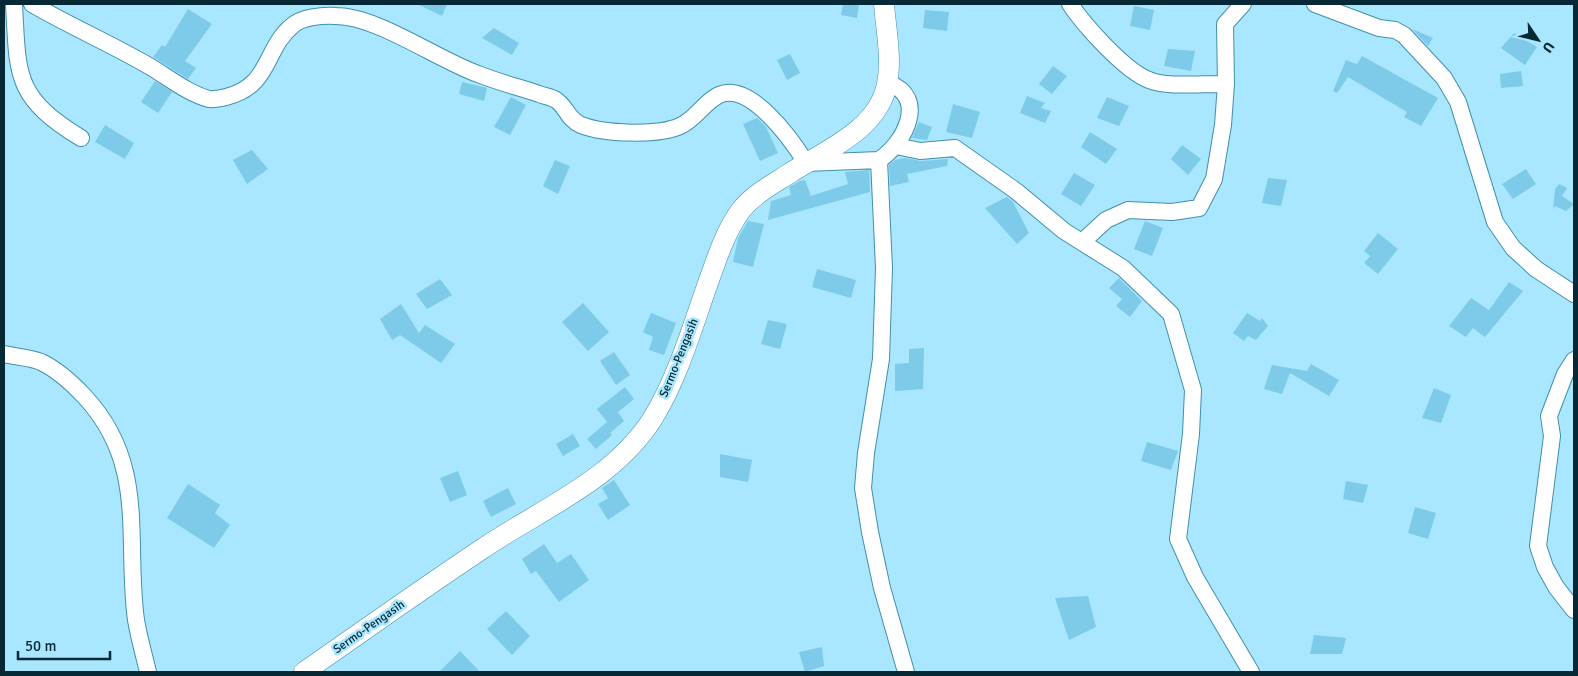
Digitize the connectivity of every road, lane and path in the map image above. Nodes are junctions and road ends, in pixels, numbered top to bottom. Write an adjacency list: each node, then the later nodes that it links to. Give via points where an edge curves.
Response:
1 (14, 4): 9 (street, via 15,45 21,78 30,97 62,127)
2 (32, 4): 12 (street, via 211,100 244,91 259,78 283,34 293,24 318,18 352,17 476,74 556,99 571,119 581,125 615,131 655,132 680,126 718,95 737,93 758,105 797,147)
3 (884, 4): 7 (main road, Sermo-Pengasih)
4 (1070, 4): 8 (street, via 1094,34 1134,72 1150,81)
5 (1243, 4): 8 (street, via 1225,24)
6 (1315, 4): 14 (street, via 1379,28 1396,30 1444,78 1458,102 1495,222 1513,248 1536,269)
7 (888, 83): 10 (street, via 897,86 909,104 910,117); 12 (main road, Sermo-Pengasih, via 882,104 872,116)
8 (1226, 84): 13 (street, via 1214,179 1199,208 1172,212 1128,210 1106,220)
9 (81, 138)
10 (896, 146): 11 (street); 13 (street, via 920,151 955,148)
11 (879, 160): 12 (street); 20 (street, via 884,268 881,359 863,488 882,588)
12 (806, 163): 19 (main road, Sermo-Pengasih, via 763,190 742,209 727,233 676,372 653,418 632,446 593,480 484,547)
13 (1082, 242): 21 (street, via 1123,268 1172,314 1193,390 1178,539 1195,577)
14 (1574, 294)
15 (4, 354): 18 (street, via 39,362 58,372 95,408 115,438 132,502 136,620)
16 (1574, 360): 17 (street, via 1565,374 1549,416 1552,436 1538,546 1544,567)
17 (1574, 610)
18 (148, 672)
19 (304, 672)
20 (906, 672)
21 (1251, 672)

